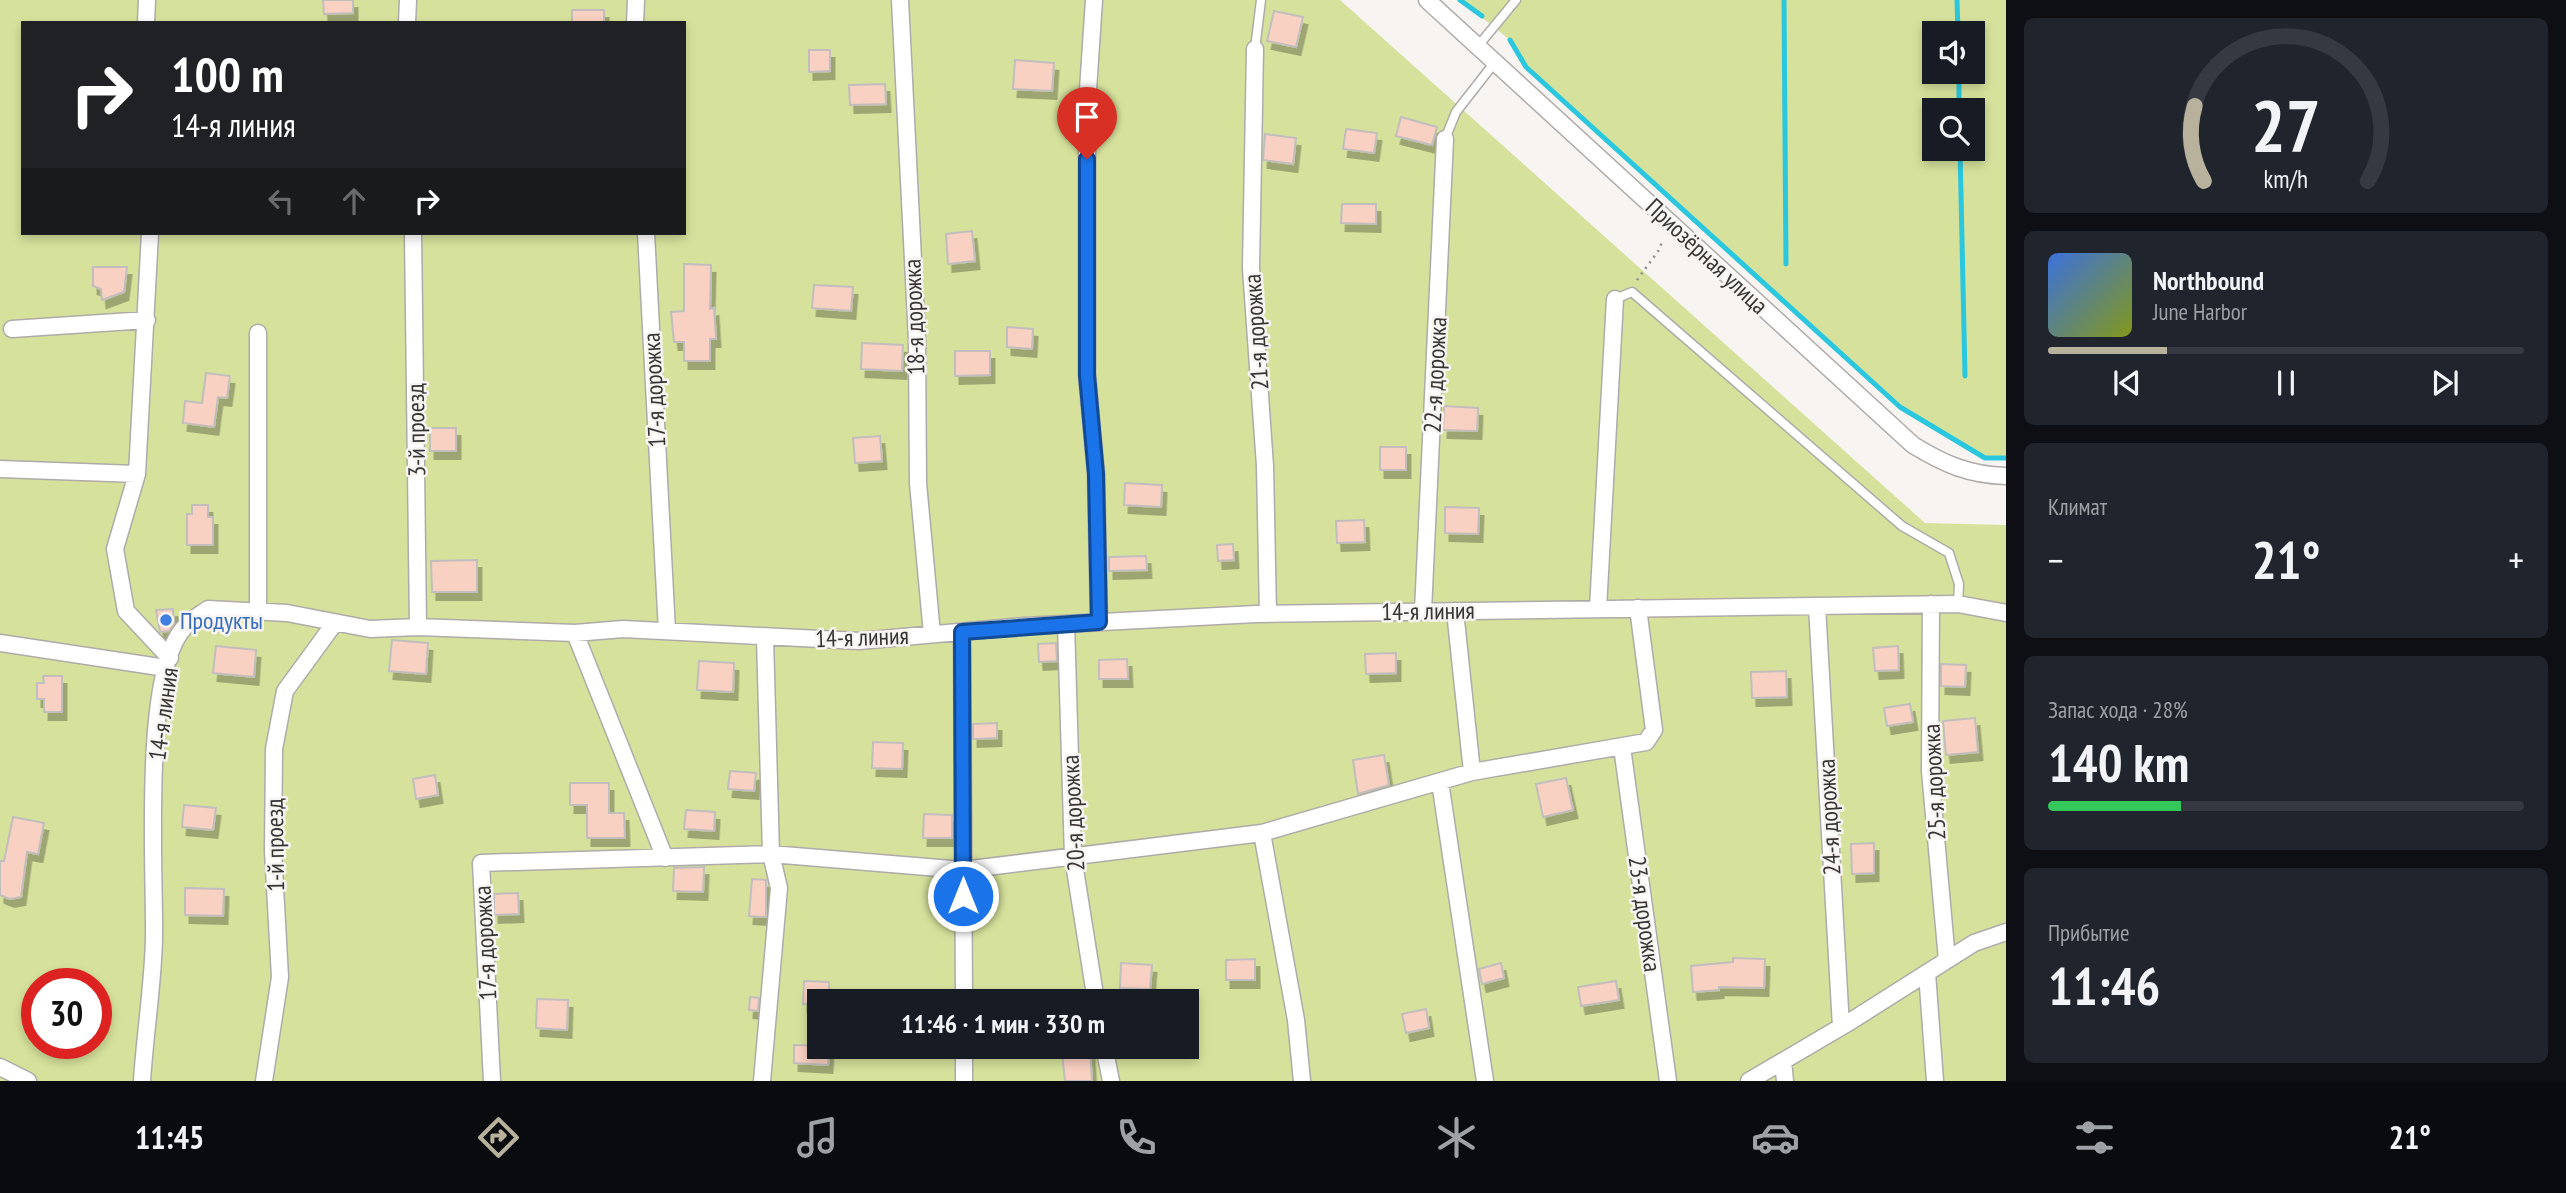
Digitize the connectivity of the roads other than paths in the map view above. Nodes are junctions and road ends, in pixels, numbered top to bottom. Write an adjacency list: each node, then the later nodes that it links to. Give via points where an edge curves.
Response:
1 (147, 0): 9 (street)
2 (408, 0): 10 (street)
3 (636, 0): 11 (street)
4 (900, 0): 43 (street, 18-я дорожка, via 918,483)
5 (1094, 0): 36 (street, via 1087,105 1087,375 1096,474)
6 (1261, 0): 13 (lane)
7 (1427, 0): 12 (street, Приозёрная улица)
8 (1516, 0): 12 (lane)
9 (146, 21)
10 (407, 21)
11 (635, 21)
12 (1478, 46): 14 (street, Приозёрная улица)
13 (1255, 49): 35 (street, 21-я дорожка, via 1251,268 1265,466)
14 (1495, 62): 15 (lane, via 1456,112); 25 (street, Приозёрная улица, via 1913,445 1946,465 1978,475)
15 (1445, 139): 32 (street, 22-я дорожка)
16 (150, 235): 20 (street)
17 (413, 235): 39 (street, 3-й проезд)
18 (646, 235): 40 (street, 17-я дорожка)
19 (1615, 299): 27 (lane, via 1632,292 1902,526 1949,553 1959,584); 30 (street)
20 (147, 320): 21 (street); 24 (street)
21 (12, 329)
22 (258, 333): 31 (street)
23 (0, 469): 24 (street)
24 (137, 474): 46 (street, via 115,549 126,611)
25 (2006, 476)
26 (1931, 604): 27 (street, 14-я линия); 28 (street, 14-я линия); 56 (street, 25-я дорожка, via 1930,771)
27 (1958, 604): 34 (street, 14-я линия)
28 (1817, 606): 29 (street, 14-я линия); 60 (street, 24-я дорожка)
29 (1637, 608): 30 (street, 14-я линия); 47 (street, 17-я дорожка, via 1654,730 1646,742)
30 (1598, 609): 33 (street, 14-я линия)
31 (258, 610): 37 (street, 14-я линия); 46 (street, 14-я линия, via 208,609 182,629)
32 (1423, 611): 33 (street, 14-я линия); 35 (street, 14-я линия)
33 (1455, 611): 48 (street)
34 (2006, 612)
35 (1268, 614): 36 (street, 14-я линия)
36 (1099, 622): 38 (street, 14-я линия)
37 (334, 624): 39 (street, 14-я линия, via 370,629); 67 (street, 1-й проезд, via 285,691 274,749 273,851 280,977)
38 (1066, 624): 42 (street, 14-я линия); 52 (street, 20-я дорожка)
39 (418, 627): 41 (street, 14-я линия)
40 (667, 631): 41 (street, 14-я линия); 44 (street, 14-я линия)
41 (575, 632): 53 (street)
42 (962, 632): 43 (street, 14-я линия); 54 (street)
43 (932, 634): 44 (street, 14-я линия, via 859,641)
44 (765, 638): 51 (street)
45 (0, 643): 46 (street)
46 (168, 663): 66 (street, 14-я линия, via 157,716 154,940)
47 (1622, 747): 48 (street, 17-я дорожка); 74 (street, 23-я дорожка)
48 (1472, 772): 49 (street, 17-я дорожка)
49 (1440, 782): 50 (street, 17-я дорожка); 73 (street)
50 (1262, 834): 52 (street, 17-я дорожка); 72 (street, via 1296,1020)
51 (771, 854): 53 (street, 17-я дорожка); 54 (street, 17-я дорожка); 69 (street, via 779,888)
52 (1073, 857): 54 (street, 17-я дорожка); 59 (street, 20-я дорожка)
53 (665, 858): 68 (street, 17-я дорожка, via 481,863)
54 (963, 870): 58 (street)
55 (2006, 932): 56 (street, via 1974,943)
56 (1947, 960): 57 (street)
57 (1927, 973): 60 (street); 77 (street)
58 (964, 989)
59 (1094, 989)
60 (1841, 1027): 63 (street)
61 (964, 1059): 70 (street)
62 (1107, 1059): 71 (street)
63 (1783, 1061): 75 (street); 76 (street)
64 (0, 1067): 65 (street)
65 (28, 1081)
66 (142, 1081)
67 (264, 1081)
68 (492, 1081)
69 (762, 1081)
70 (964, 1081)
71 (1111, 1081)
72 (1302, 1081)
73 (1485, 1081)
74 (1668, 1081)
75 (1749, 1081)
76 (1785, 1081)
77 (1935, 1081)

